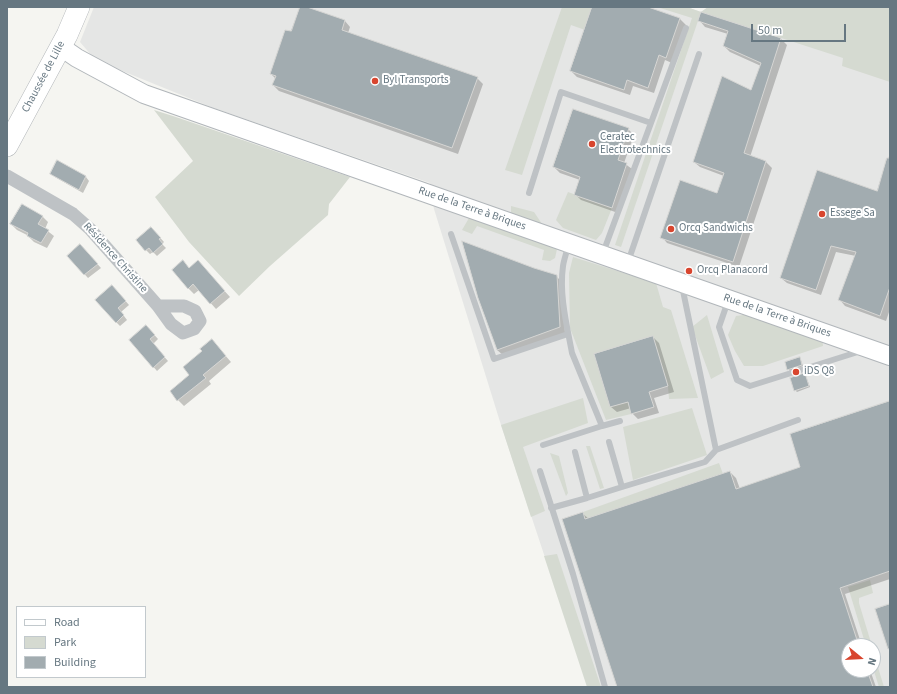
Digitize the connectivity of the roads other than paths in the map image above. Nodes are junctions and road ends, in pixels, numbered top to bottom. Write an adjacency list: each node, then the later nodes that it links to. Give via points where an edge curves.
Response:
1 (79, 7): 3 (main road, Chaussée de Lille)
2 (686, 28): 5 (lane)
3 (61, 46): 6 (main road, Chaussée de Lille); 10 (main road, Rue de la Terre à Briques, via 76,58 144,94)
4 (699, 54): 12 (lane)
5 (651, 123): 8 (lane, via 560,92); 11 (lane)
6 (7, 146)
7 (7, 176): 15 (street, Résidence Christine, via 73,214 90,228)
8 (529, 194)
9 (451, 234): 16 (lane, via 494,359)
10 (569, 243): 11 (main road, Rue de la Terre à Briques); 16 (lane, via 563,267 563,298)
11 (602, 255): 12 (main road, Rue de la Terre à Briques)
12 (628, 264): 13 (main road, Rue de la Terre à Briques)
13 (681, 282): 14 (main road, Rue de la Terre à Briques); 24 (lane)
14 (729, 299): 17 (main road, Rue de la Terre à Briques); 17 (lane, via 719,327 737,380 750,386)
15 (158, 306)
16 (568, 334): 21 (lane, via 572,353)
17 (870, 349): 18 (main road, Rue de la Terre à Briques)
18 (890, 356)
19 (798, 420): 24 (lane)
20 (620, 421): 21 (lane)
21 (602, 426): 23 (lane)
22 (610, 442): 27 (lane)
23 (543, 445)
24 (716, 450): 27 (lane, via 705,462)
25 (575, 452): 28 (lane)
26 (540, 471): 29 (lane)
27 (622, 487): 28 (lane)
28 (587, 498): 29 (lane)
29 (551, 508): 30 (lane, via 573,574)
30 (605, 687)

